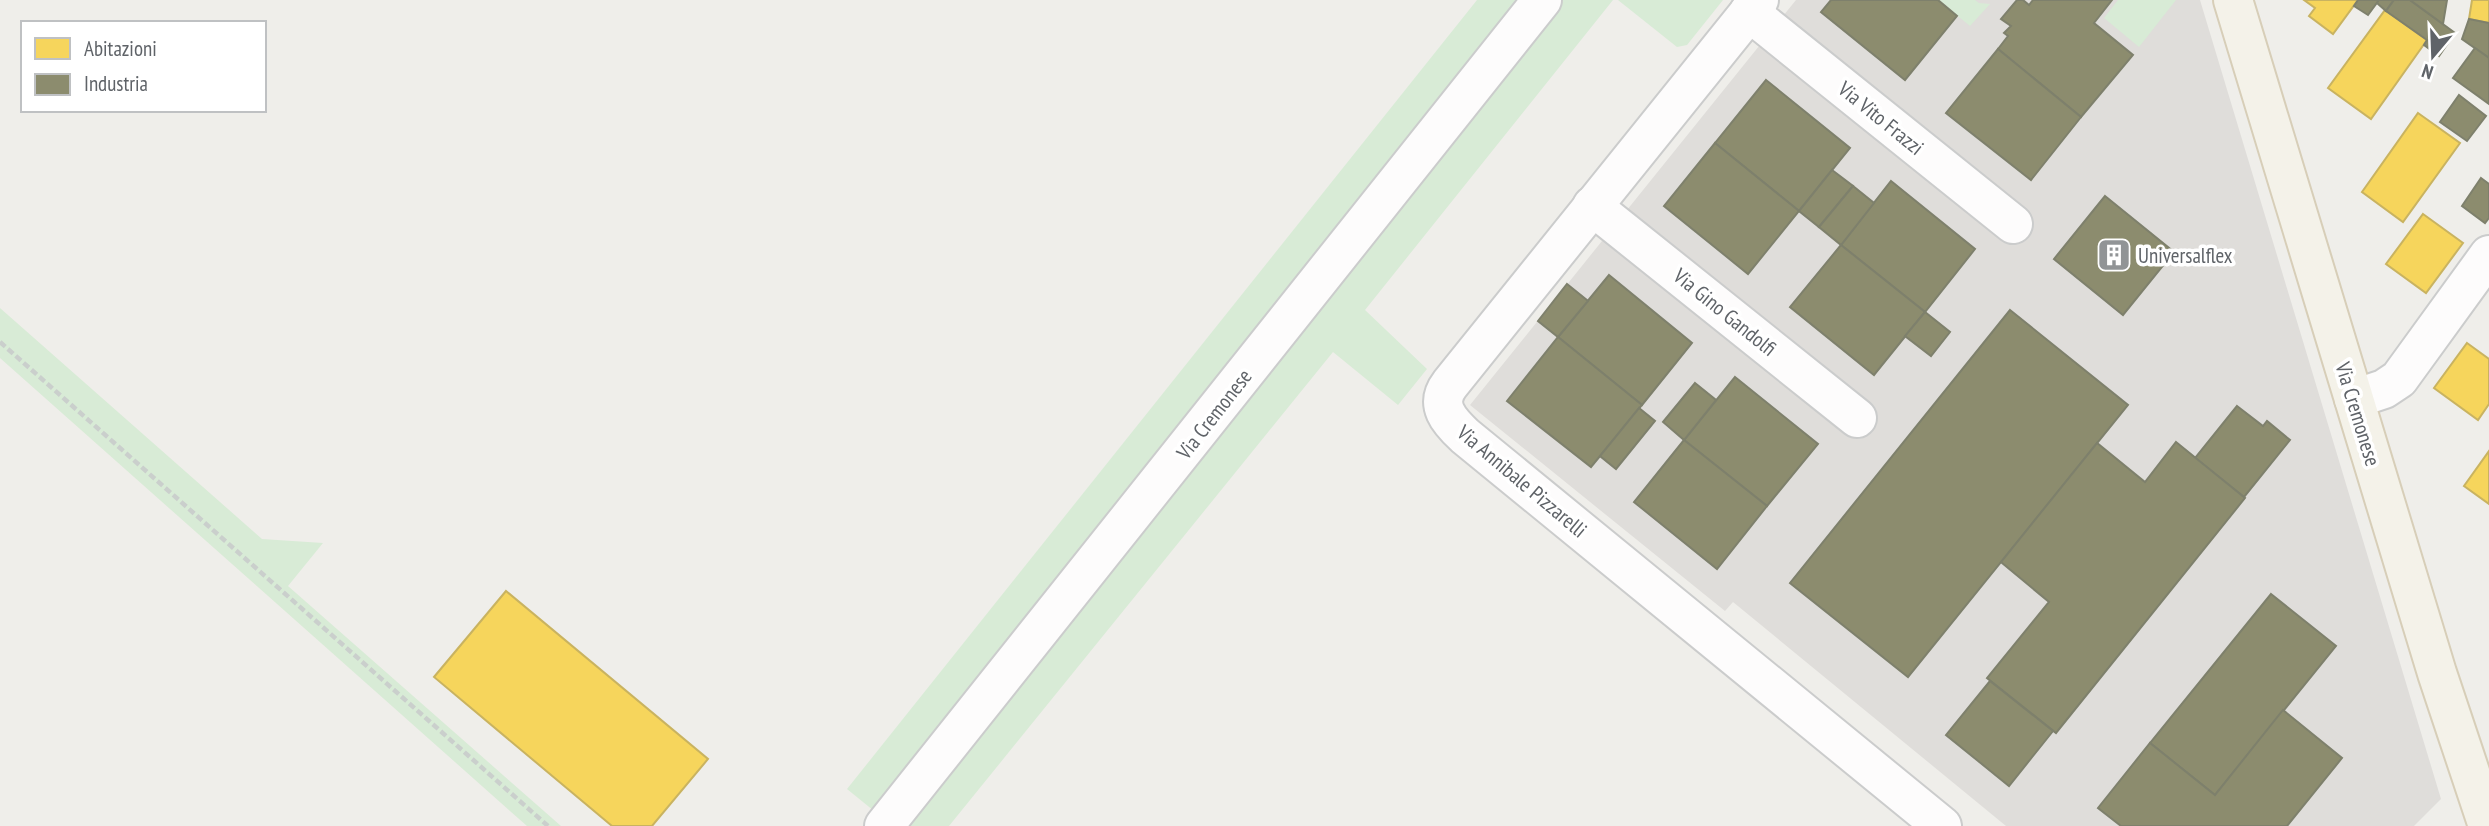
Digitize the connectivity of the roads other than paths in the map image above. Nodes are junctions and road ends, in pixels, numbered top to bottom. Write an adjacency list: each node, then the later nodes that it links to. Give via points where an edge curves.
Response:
1 (1542, 0): 10 (street, Via Cremonese)
2 (2233, 0): 7 (main road, Via Cremonese)
3 (1754, 6): 4 (street, Via Annibale Pizzarelli); 5 (street, Via Vito Frazzi)
4 (1592, 206): 8 (street, Via Gino Gandolfi); 11 (street, Via Annibale Pizzarelli, via 1446,389 1442,403 1447,417)
5 (2013, 224)
6 (2489, 255): 7 (street, via 2399,379)
7 (2354, 398): 9 (main road, Via Cremonese)
8 (1857, 418)
9 (2482, 822)
10 (884, 826)
11 (1942, 826)

